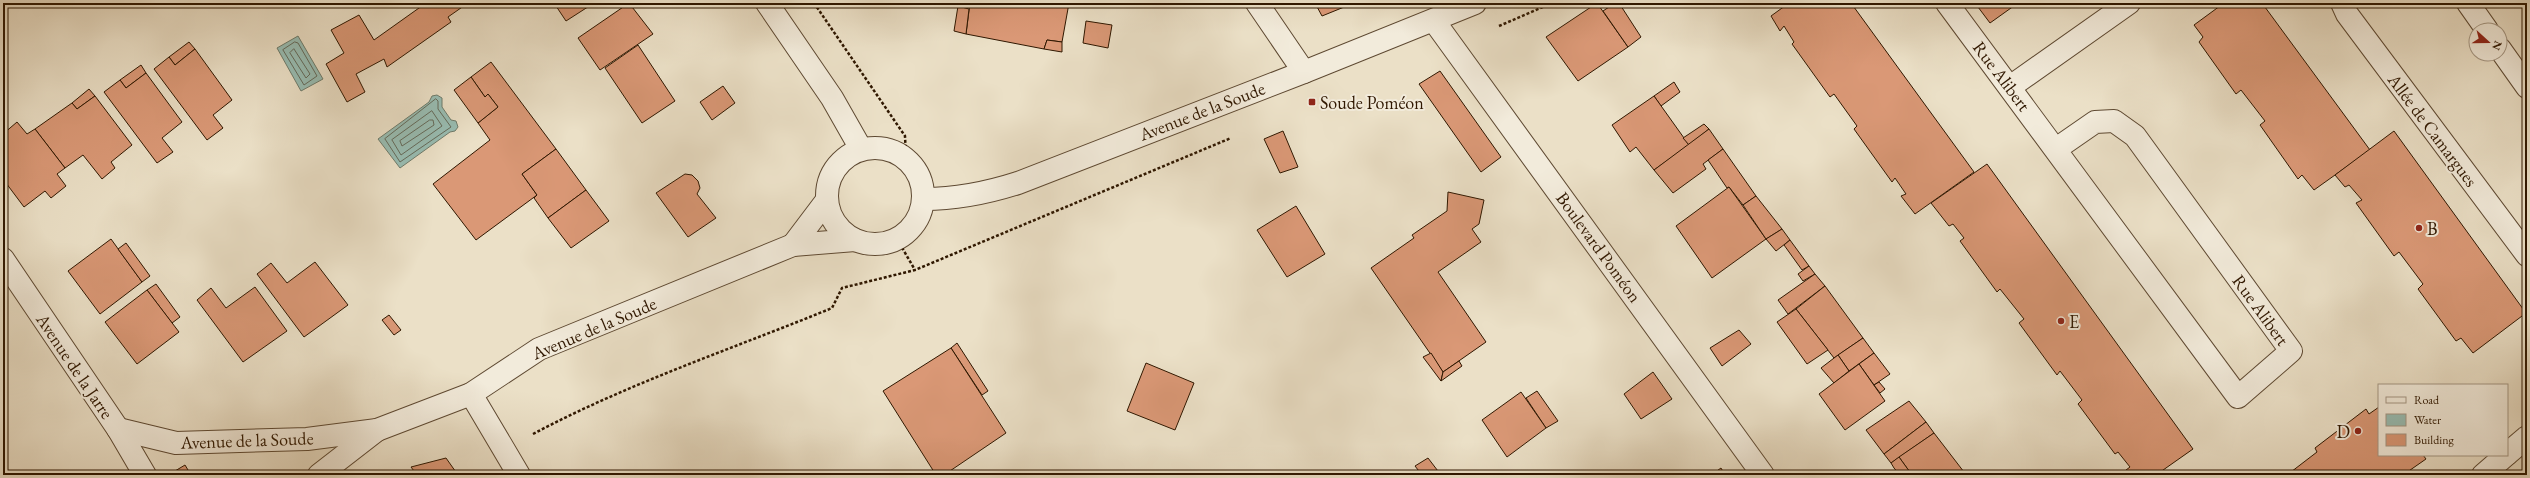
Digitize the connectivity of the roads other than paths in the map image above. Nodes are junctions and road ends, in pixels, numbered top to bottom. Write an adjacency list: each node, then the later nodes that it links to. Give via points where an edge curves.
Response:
1 (767, 3): 14 (street, via 832,98)
2 (1257, 3): 11 (street)
3 (1475, 3): 8 (street, Avenue de la Soude)
4 (1947, 3): 12 (street, Rue Alibert)
5 (2129, 3): 12 (street)
6 (2342, 3): 20 (street, Allée de Camargues, via 2347,14)
7 (2468, 3): 9 (street)
8 (1434, 21): 11 (street, Avenue de la Soude); 31 (street, Boulevard Poméon)
9 (2481, 22)
10 (2508, 60): 13 (street)
11 (1304, 72): 16 (street, Avenue de la Soude, via 997,190 952,199)
12 (2010, 87): 15 (street, Rue Alibert)
13 (2527, 87)
14 (861, 148): 16 (street, via 884,147 906,157 920,176); 17 (street, via 842,160 829,178)
15 (2056, 149): 15 (street, Rue Alibert, via 2238,397 2291,351 2134,136 2114,121 2096,122)
16 (924, 199): 18 (street, via 920,215 910,229 897,239 869,244)
17 (827, 200): 18 (street, via 836,224); 19 (street)
18 (855, 240): 19 (street, Avenue de la Soude)
19 (793, 245): 22 (street, Avenue de la Soude, via 538,349)
20 (2527, 255)
21 (3, 259): 23 (street, Avenue de la Jarre)
22 (471, 394): 24 (street, Avenue de la Soude); 30 (street)
23 (118, 429): 24 (street, Avenue de la Soude, via 176,443 308,439); 28 (street, Avenue de la Jarre)
24 (377, 430): 29 (street, Avenue de la Soude)
25 (2527, 437): 26 (street)
26 (2508, 453)
27 (2505, 456): 32 (street)
28 (145, 475)
29 (319, 475)
30 (519, 475)
31 (1763, 475)
32 (2483, 475)

